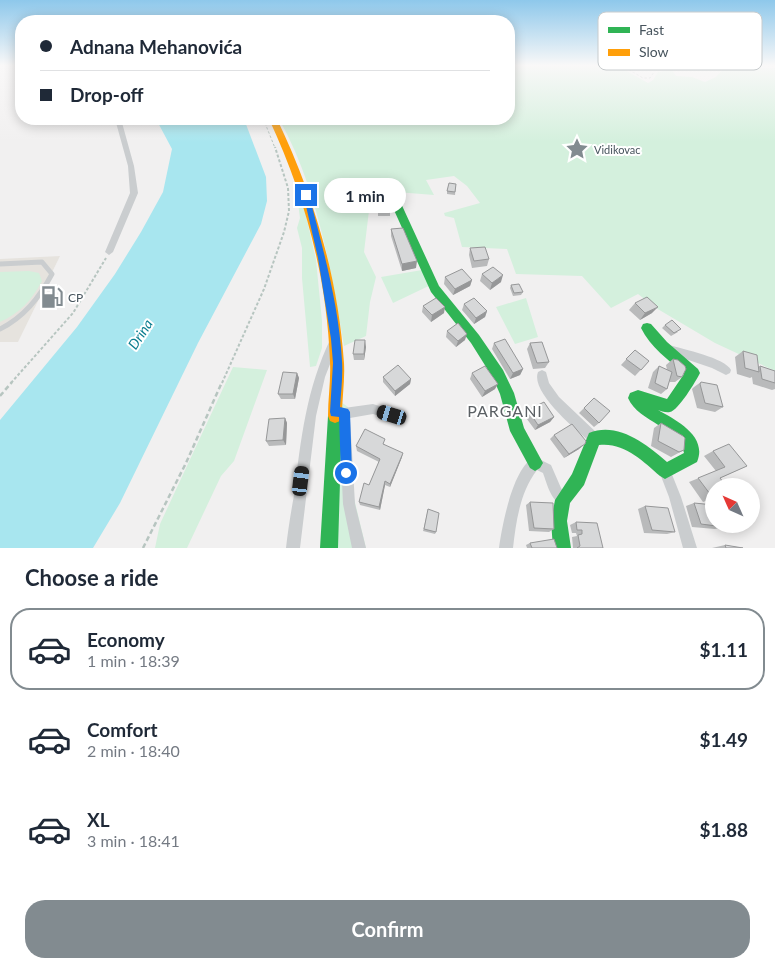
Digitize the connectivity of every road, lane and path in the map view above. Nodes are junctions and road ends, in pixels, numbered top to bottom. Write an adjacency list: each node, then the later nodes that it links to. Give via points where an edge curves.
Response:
1 (120, 125): 5 (street, via 131,166 134,193)
2 (266, 125): 22 (path, via 288,188 289,212 284,232 264,289 190,454)
3 (276, 125): 9 (street, via 306,195 322,258)
4 (394, 198): 19 (street, via 435,290 498,374 507,393 517,431)
5 (110, 252): 15 (path, via 74,313)
6 (0, 264): 8 (lane, via 42,262 52,274 44,291 25,313)
7 (647, 328): 10 (street)
8 (0, 329)
9 (336, 339): 16 (street); 23 (street, via 316,385)
10 (662, 346): 11 (street); 13 (street)
11 (715, 364): 12 (street); 13 (street)
12 (726, 370)
13 (693, 373): 20 (street, via 679,397 669,406 638,396 635,398 640,407 688,438 694,451 692,457)
14 (542, 375): 18 (street, via 553,397)
15 (0, 396)
16 (340, 412): 17 (street, via 373,409); 24 (street); 25 (street, via 349,504)
17 (392, 415)
18 (594, 438): 20 (street, via 601,435 616,438 653,458); 21 (street, via 570,495)
19 (535, 463): 21 (street, via 547,469); 26 (street, via 518,497)
20 (665, 471): 28 (street)
21 (563, 500): 27 (street, via 559,521)
22 (143, 548)
23 (293, 548)
24 (329, 548)
25 (359, 548)
26 (506, 548)
27 (562, 548)
28 (690, 548)

